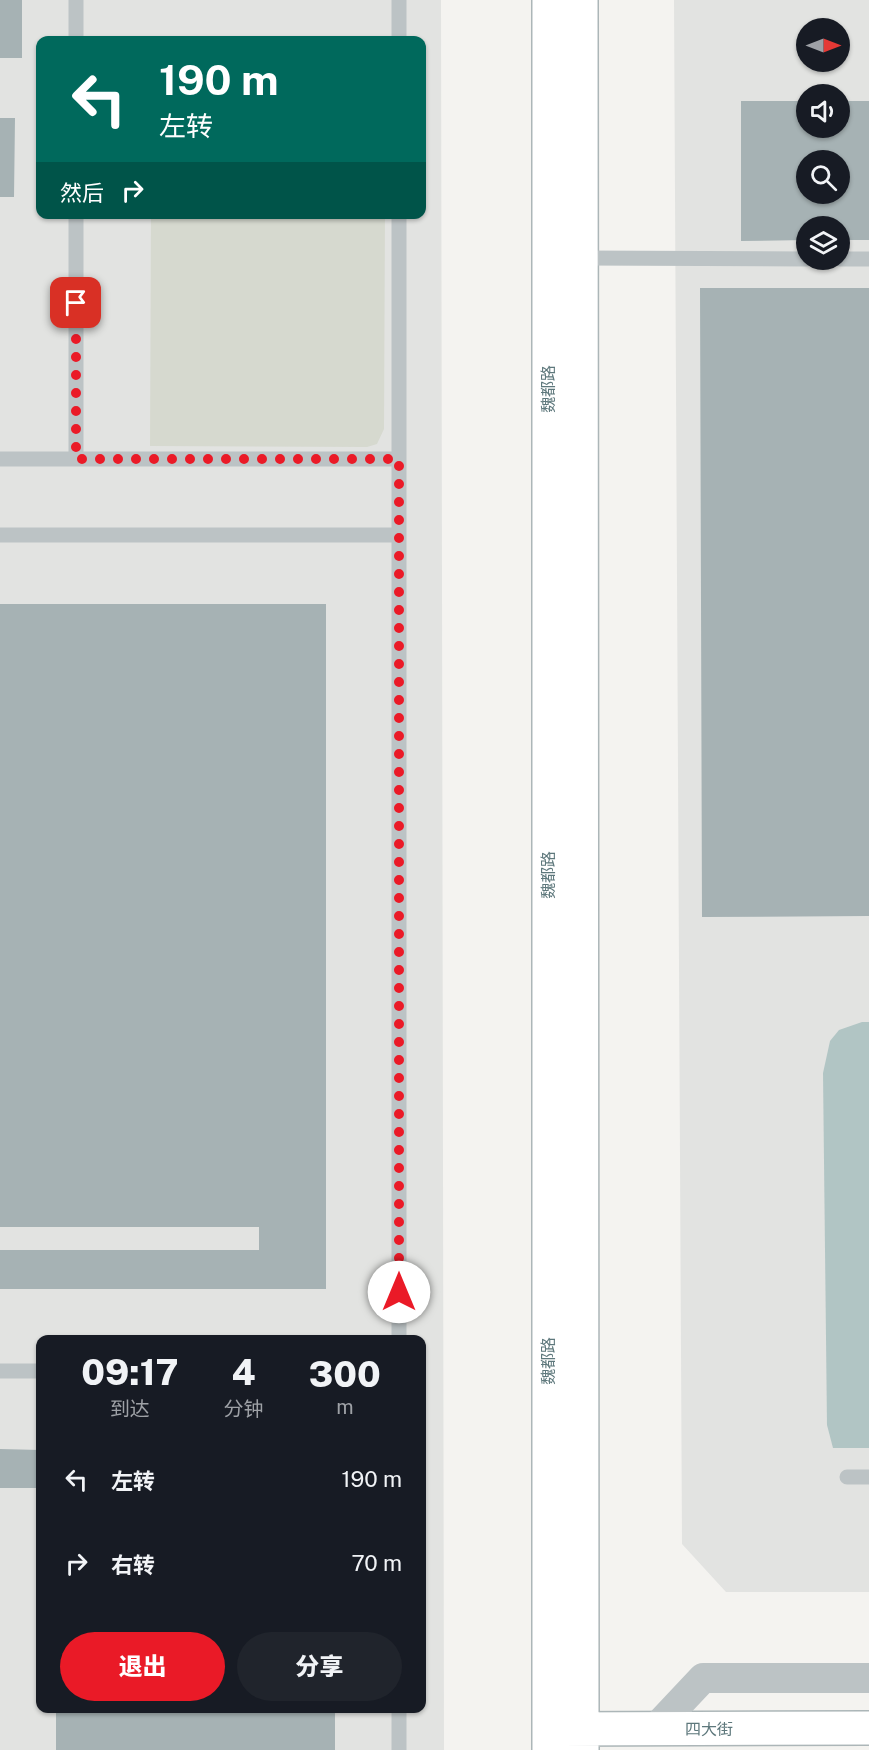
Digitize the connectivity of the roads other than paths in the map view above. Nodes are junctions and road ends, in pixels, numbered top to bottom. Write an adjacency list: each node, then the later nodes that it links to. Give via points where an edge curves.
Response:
1 (76, 0): 5 (lane)
2 (399, 0): 6 (lane)
3 (549, 0): 27 (main road, 魏都路)
4 (581, 0): 9 (main road, 魏都路)
5 (76, 36)
6 (399, 36)
7 (76, 219): 14 (lane)
8 (399, 219): 15 (lane)
9 (581, 258): 10 (lane); 28 (main road, 魏都路)
10 (796, 259)
11 (850, 259): 12 (lane)
12 (869, 259)
13 (0, 459): 14 (lane)
14 (76, 459): 15 (lane)
15 (399, 459): 17 (lane)
16 (0, 536): 17 (lane)
17 (399, 536): 18 (lane)
18 (399, 1335)
19 (0, 1371): 20 (lane)
20 (36, 1371)
21 (847, 1477): 22 (lane)
22 (869, 1477)
23 (869, 1678): 26 (street, via 703,1678)
24 (399, 1713): 29 (lane)
25 (869, 1728): 26 (main road, 四大街)
26 (655, 1729): 28 (main road, 四大街)
27 (549, 1740): 28 (main road, 四大街)
28 (582, 1740)
29 (399, 1750)

